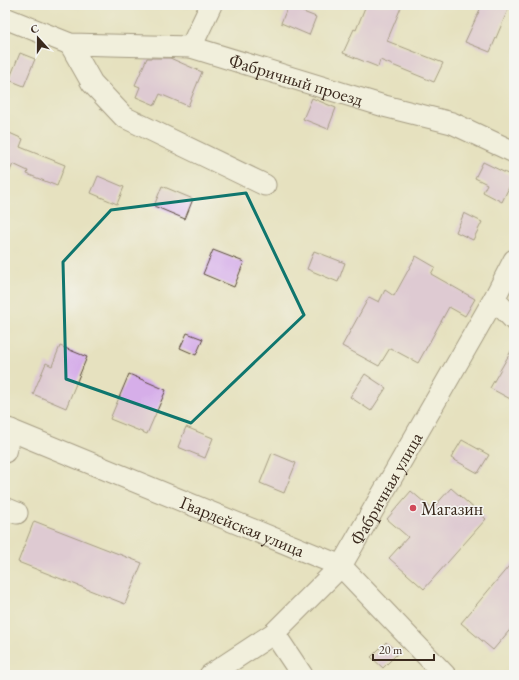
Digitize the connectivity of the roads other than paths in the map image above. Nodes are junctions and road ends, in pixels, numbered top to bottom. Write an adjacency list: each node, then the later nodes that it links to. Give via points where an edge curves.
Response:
1 (211, 5): 4 (street)
2 (5, 18): 3 (street)
3 (70, 44): 4 (street, Фабричный проезд); 6 (street, via 92,83 124,118)
4 (191, 47): 5 (street, Фабричный проезд, via 384,106 452,123)
5 (514, 152)
6 (264, 186)
7 (514, 260): 8 (street, Фабричная улица)
8 (494, 299): 9 (street); 12 (street, Фабричная улица)
9 (514, 320)
10 (8, 429): 11 (street); 12 (street, Гвардейская улица)
11 (5, 452)
12 (341, 566): 13 (street, Фабричная улица); 16 (street, Гвардейская улица)
13 (274, 633): 14 (street, Фабричная улица); 15 (street)
14 (210, 675)
15 (302, 675)
16 (446, 675)

